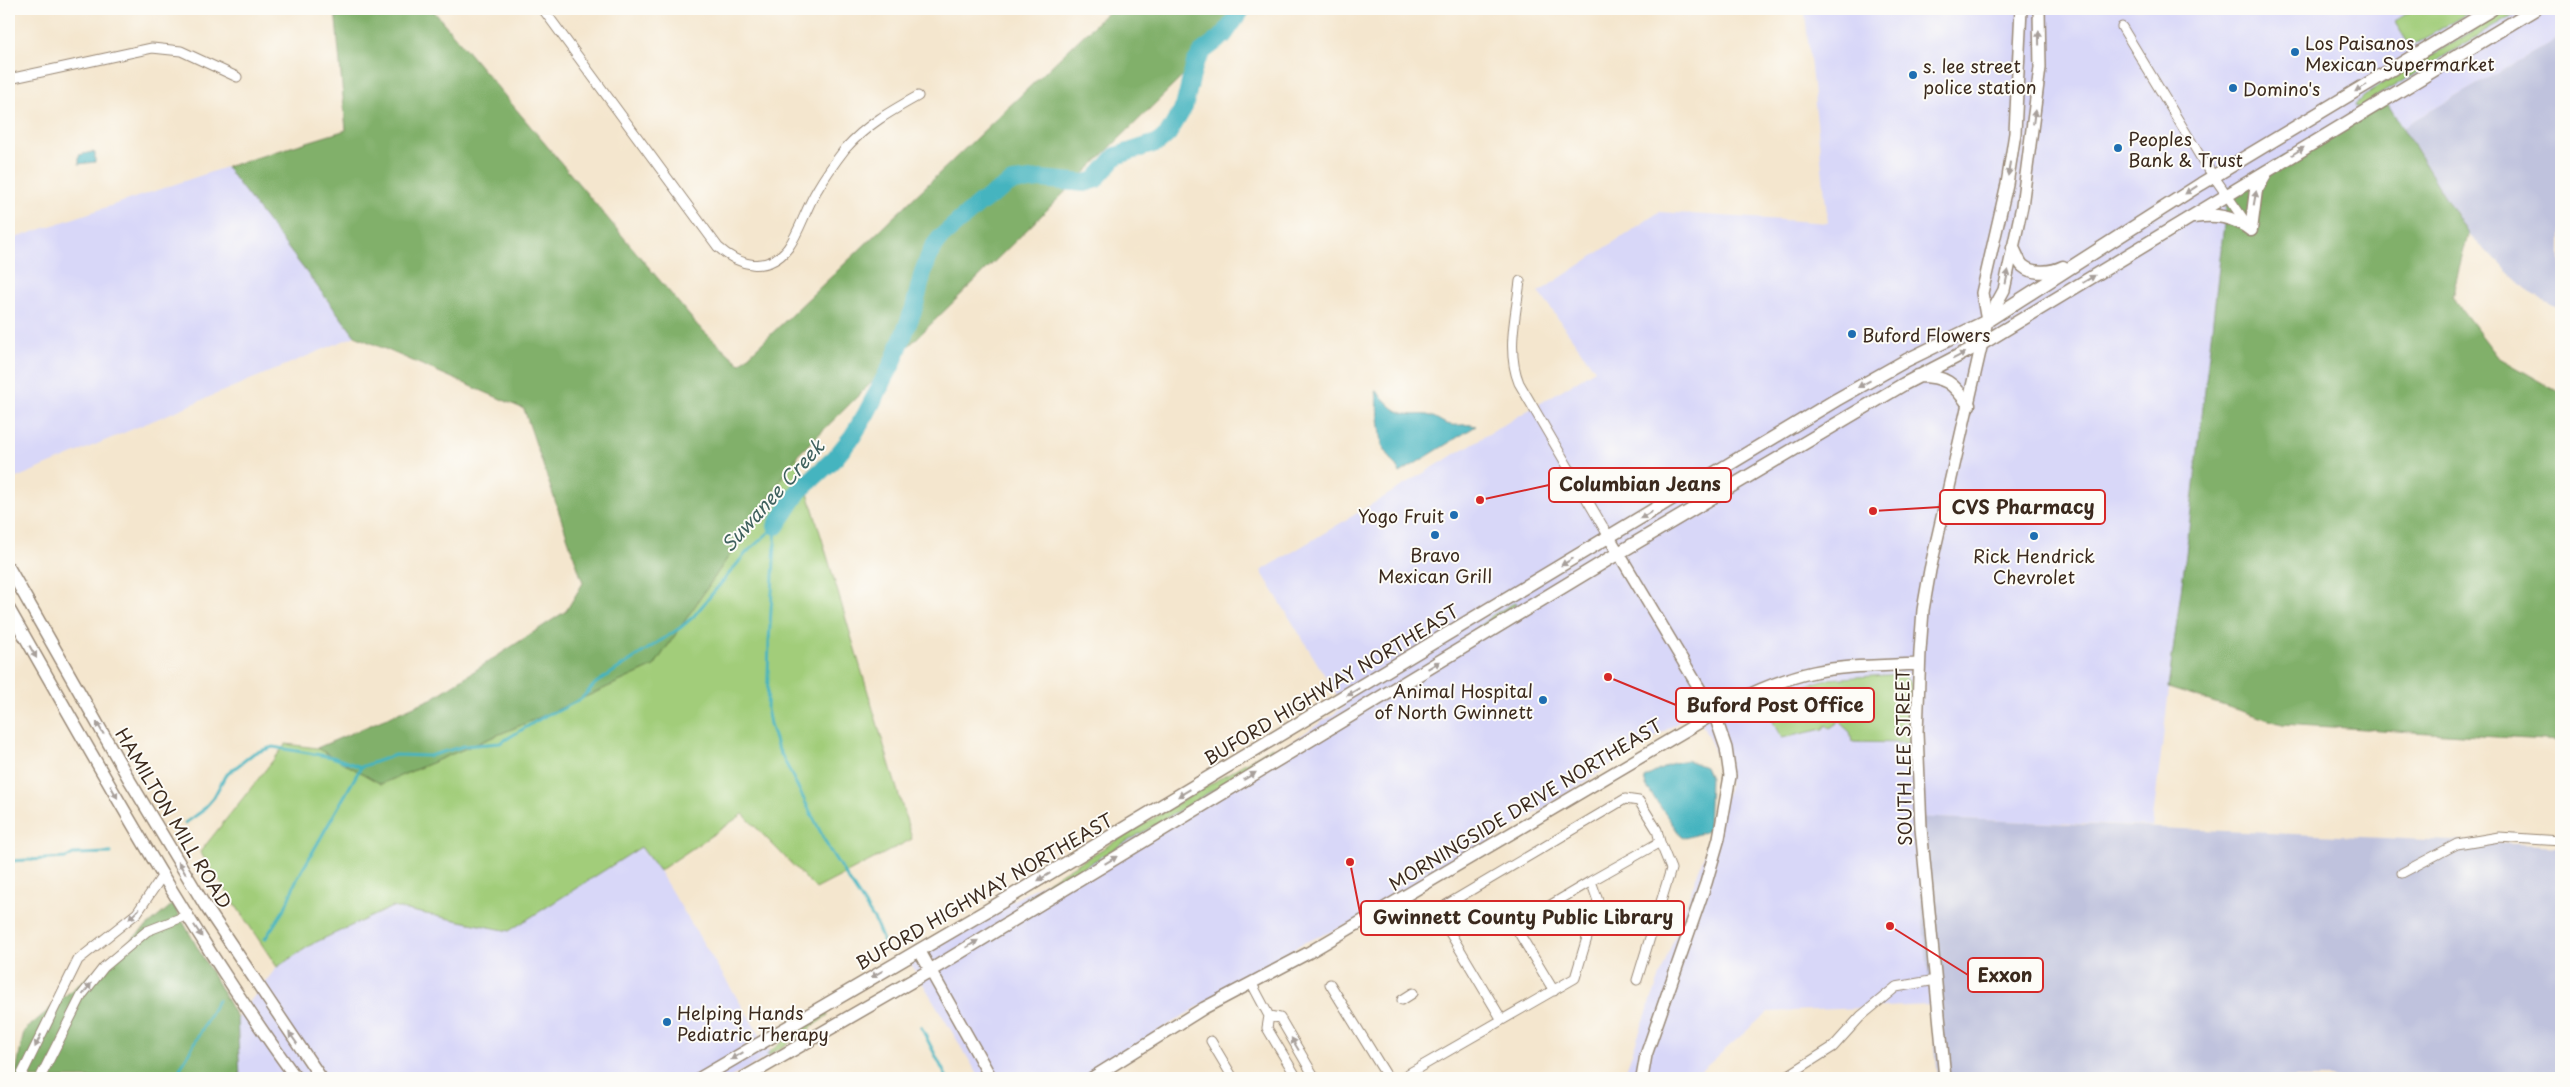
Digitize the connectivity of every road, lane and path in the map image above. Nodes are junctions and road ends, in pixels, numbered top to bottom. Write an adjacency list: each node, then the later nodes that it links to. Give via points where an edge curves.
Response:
1 (543, 9): 9 (street, via 718,247 731,259 743,264 756,265 771,260 787,248 817,190 845,150 864,129)
2 (2021, 9): 18 (street, SOUTH LEE STREET, one-way to 18, via 2015,133 1982,293)
3 (2039, 9): 15 (street, SOUTH LEE STREET, one-way to 3, via 2030,157 2040,68)
4 (2492, 9): 11 (main road, BUFORD HIGHWAY NORTHEAST, one-way to 11)
5 (2535, 9): 10 (main road, BUFORD HIGHWAY NORTHEAST, one-way to 5)
6 (2122, 26): 11 (street)
7 (237, 76): 8 (street, via 181,52 152,48)
8 (9, 78)
9 (918, 96)
10 (2269, 168): 12 (main road, BUFORD HIGHWAY NORTHEAST); 14 (main road, one-way to 10, via 2256,190)
11 (2214, 176): 12 (street); 16 (main road, BUFORD HIGHWAY NORTHEAST, one-way to 16)
12 (2226, 194): 13 (main road, BUFORD HIGHWAY NORTHEAST); 14 (street)
13 (2188, 218): 14 (main road, via 2229,217); 19 (main road, BUFORD HIGHWAY NORTHEAST, one-way to 13)
14 (2251, 230)
15 (2013, 248): 16 (main road, via 2023,266 2034,271 2054,271); 18 (street, SOUTH LEE STREET, one-way to 15, via 2004,290)
16 (2082, 260): 18 (main road, BUFORD HIGHWAY NORTHEAST)
17 (1520, 281): 22 (street, via 1512,348 1514,369 1519,383)
18 (1987, 321): 19 (street, SOUTH LEE STREET); 22 (main road, BUFORD HIGHWAY NORTHEAST, one-way to 22, via 1907,360 1838,399)
19 (1983, 343): 20 (main road, BUFORD HIGHWAY NORTHEAST, one-way to 19); 21 (street, SOUTH LEE STREET)
20 (1918, 376): 21 (main road, via 1946,380 1956,387); 23 (main road, BUFORD HIGHWAY NORTHEAST)
21 (1969, 405): 26 (street, SOUTH LEE STREET, via 1930,570)
22 (1609, 537): 23 (street); 34 (main road, BUFORD HIGHWAY NORTHEAST, one-way to 34)
23 (1617, 554): 27 (street); 35 (main road, BUFORD HIGHWAY NORTHEAST, one-way to 23)
24 (9, 568): 51 (street, HAMILTON MILL ROAD, one-way to 24, via 204,904)
25 (9, 609): 31 (street, one-way to 31)
26 (1919, 664): 27 (street, MORNINGSIDE DRIVE NORTHEAST, via 1814,672 1774,683); 37 (street, SOUTH LEE STREET, via 1917,733 1921,828)
27 (1714, 713): 38 (street, MORNINGSIDE DRIVE NORTHEAST); 61 (street, via 1726,748 1730,776 1726,807 1706,883 1646,1055)
28 (2561, 841): 30 (street, via 2499,837 2458,844)
29 (1660, 842): 32 (street); 36 (street, via 1671,869); 44 (street, via 1657,830 1639,800 1625,799 1446,905 1440,916)
30 (2402, 873)
31 (163, 876): 33 (street); 48 (street, one-way to 48, via 137,913 78,960)
32 (1591, 880): 40 (street, via 1598,901 1575,978); 40 (street, via 1522,922 1520,934)
33 (188, 915): 49 (street, one-way to 33, via 82,995 104,966 147,931); 50 (street, one-way to 50)
34 (919, 950): 35 (street); 52 (main road, BUFORD HIGHWAY NORTHEAST, one-way to 52)
35 (931, 970): 53 (main road, BUFORD HIGHWAY NORTHEAST); 54 (street)
36 (1637, 980)
37 (1936, 980): 62 (street, via 1896,986 1861,1016 1833,1047); 63 (street, SOUTH LEE STREET)
38 (1252, 984): 43 (street); 55 (street, MORNINGSIDE DRIVE NORTHEAST, via 1204,1008)
39 (1330, 984): 59 (street)
40 (1554, 991): 44 (street)
41 (1413, 993): 42 (street)
42 (1402, 1000)
43 (1269, 1016): 46 (street, one-way to 43, via 1280,1018); 47 (street, via 1267,1028)
44 (1502, 1020): 60 (street)
45 (1211, 1041): 56 (street)
46 (1304, 1059): 47 (street); 58 (street)
47 (1292, 1069): 57 (street)
48 (20, 1078)
49 (40, 1078)
50 (296, 1078)
51 (321, 1078)
52 (701, 1078)
53 (744, 1078)
54 (991, 1078)
55 (1092, 1078)
56 (1233, 1078)
57 (1297, 1078)
58 (1315, 1078)
59 (1388, 1078)
60 (1401, 1078)
61 (1642, 1078)
62 (1784, 1078)
63 (1945, 1078)

